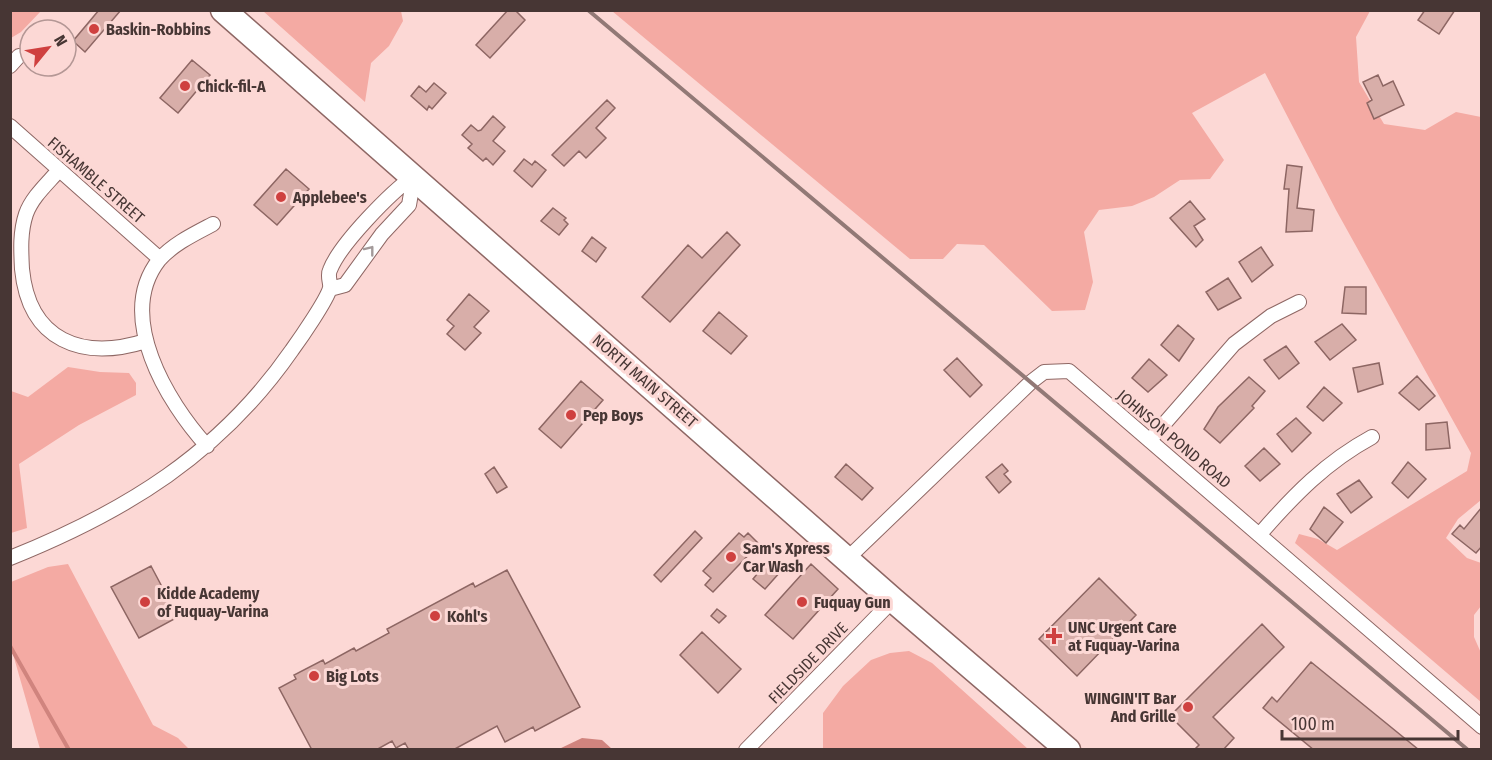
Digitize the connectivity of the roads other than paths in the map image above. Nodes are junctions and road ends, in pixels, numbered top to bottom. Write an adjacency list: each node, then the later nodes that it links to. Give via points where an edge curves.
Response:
1 (223, 10): 4 (highway, NORTH MAIN STREET)
2 (10, 126): 3 (street, FISHAMBLE STREET)
3 (60, 170): 6 (street, FISHAMBLE STREET); 9 (street, via 36,197 22,230 24,284 34,311 52,332 86,349 113,349)
4 (414, 176): 7 (street, via 396,188 349,243 329,272); 7 (street, one-way to 4, via 345,285 409,205); 15 (highway, NORTH MAIN STREET)
5 (213, 224): 6 (street)
6 (160, 259): 9 (street, via 144,292 142,323)
7 (330, 289): 12 (street, via 264,387)
8 (1299, 302): 11 (street, via 1271,316 1234,344)
9 (146, 340): 12 (street, via 179,411)
10 (1372, 437): 13 (street, via 1346,451 1309,480)
11 (1150, 440): 13 (street, JOHNSON POND ROAD); 15 (street, JOHNSON POND ROAD, via 1069,371 1044,372)
12 (207, 446): 14 (street, via 129,502 82,528)
13 (1260, 534): 17 (street, JOHNSON POND ROAD)
14 (10, 558)
15 (847, 559): 16 (highway, NORTH MAIN STREET)
16 (893, 600): 18 (street, FIELDSIDE DRIVE); 19 (highway, NORTH MAIN STREET)
17 (1482, 727)
18 (746, 750)
19 (1068, 750)

